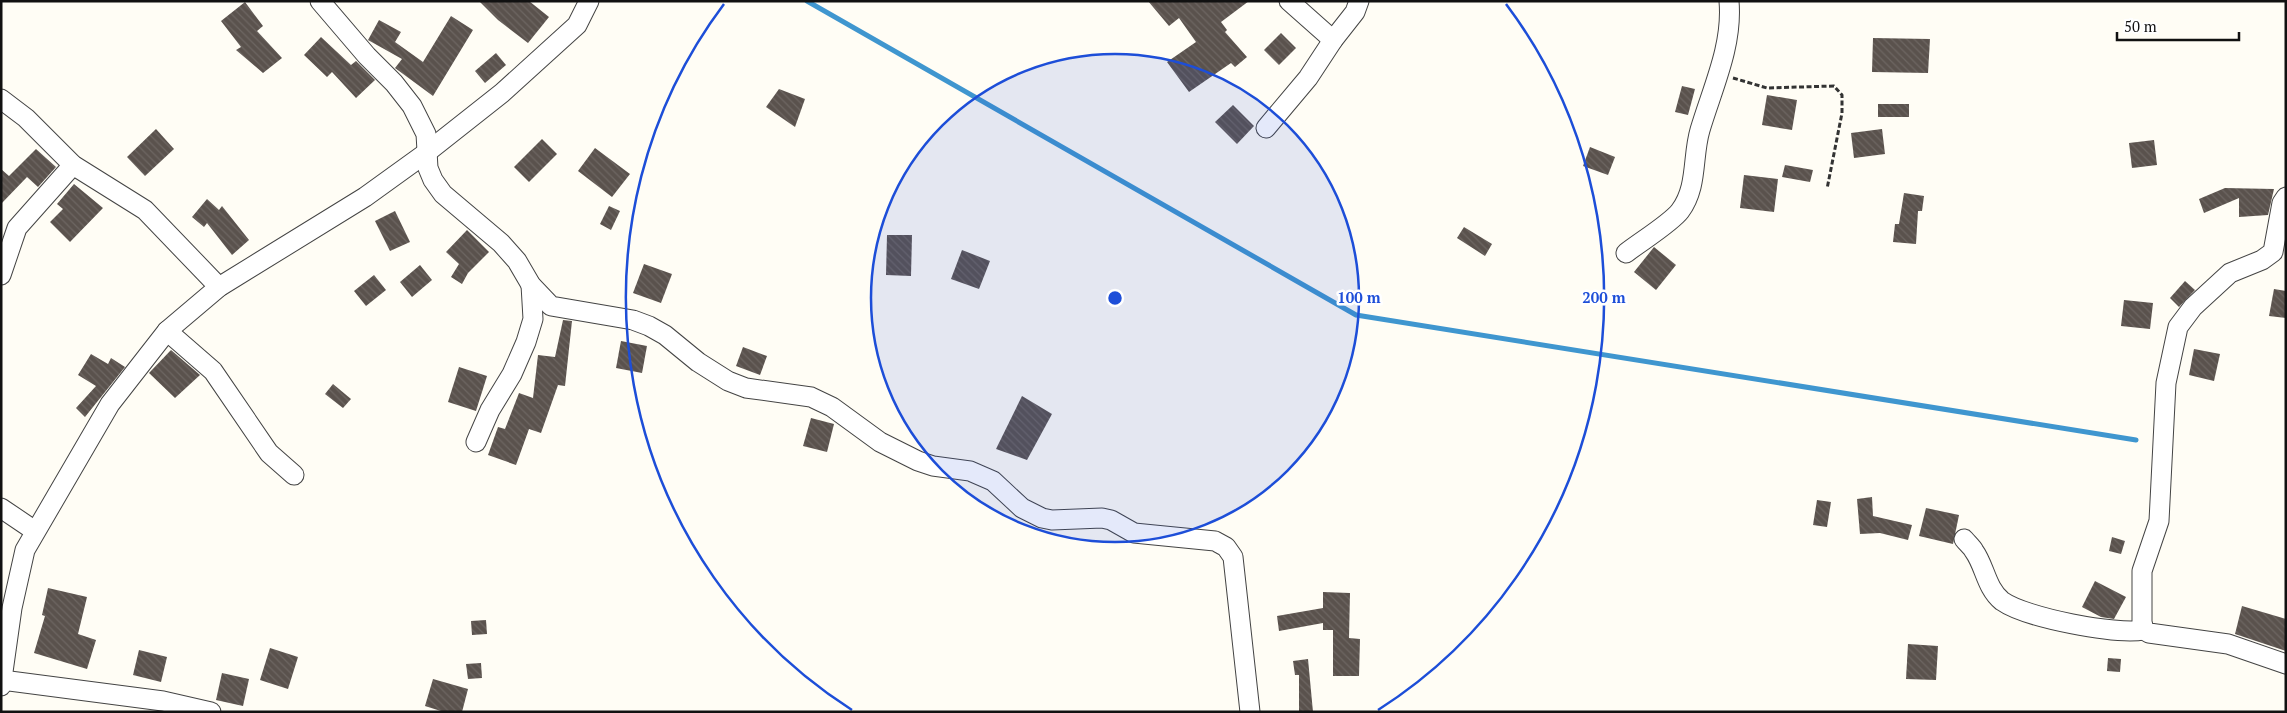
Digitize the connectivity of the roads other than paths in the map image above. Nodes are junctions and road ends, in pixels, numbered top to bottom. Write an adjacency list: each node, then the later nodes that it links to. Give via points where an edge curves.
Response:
1 (320, 1): 9 (street, via 408,101 426,134)
2 (589, 1): 9 (street, via 577,25 502,93)
3 (1289, 1): 6 (street)
4 (1359, 1): 6 (street, via 1355,12)
5 (1729, 1): 12 (street, via 1727,38 1713,96 1699,132 1690,194 1680,212)
6 (1333, 40): 8 (street, via 1308,78)
7 (1, 98): 10 (street)
8 (1266, 128)
9 (426, 153): 14 (street, via 433,180 443,194 501,243 517,261); 15 (street, via 365,197)
10 (73, 165): 13 (street, via 17,228); 15 (street, via 144,210)
11 (2286, 197): 22 (street, via 2282,203 2273,252 2230,273 2193,307 2178,327 2166,383 2159,521 2142,571)
12 (1626, 253)
13 (1, 275)
14 (531, 285): 17 (street, via 533,319 526,342); 27 (street, via 556,308 634,320 649,326 728,381 746,388 811,397 832,407 880,442 918,461 970,471 993,481 1022,508 1042,518 1102,518 1134,533 1223,544 1233,557)
15 (219, 287): 16 (street)
16 (167, 332): 18 (street, via 213,371 269,453); 20 (street, via 110,404)
17 (476, 442)
18 (294, 475)
19 (1, 508): 20 (street)
20 (35, 531): 24 (street, via 19,568)
21 (1964, 539): 22 (street, via 1975,552 1986,580 2002,601 2038,615 2085,626 2130,633)
22 (2144, 630): 23 (street, via 2149,634 2228,644)
23 (2286, 664)
24 (2, 680): 25 (street); 26 (street, via 163,701)
25 (1, 686)
26 (211, 712)
27 (1250, 712)

